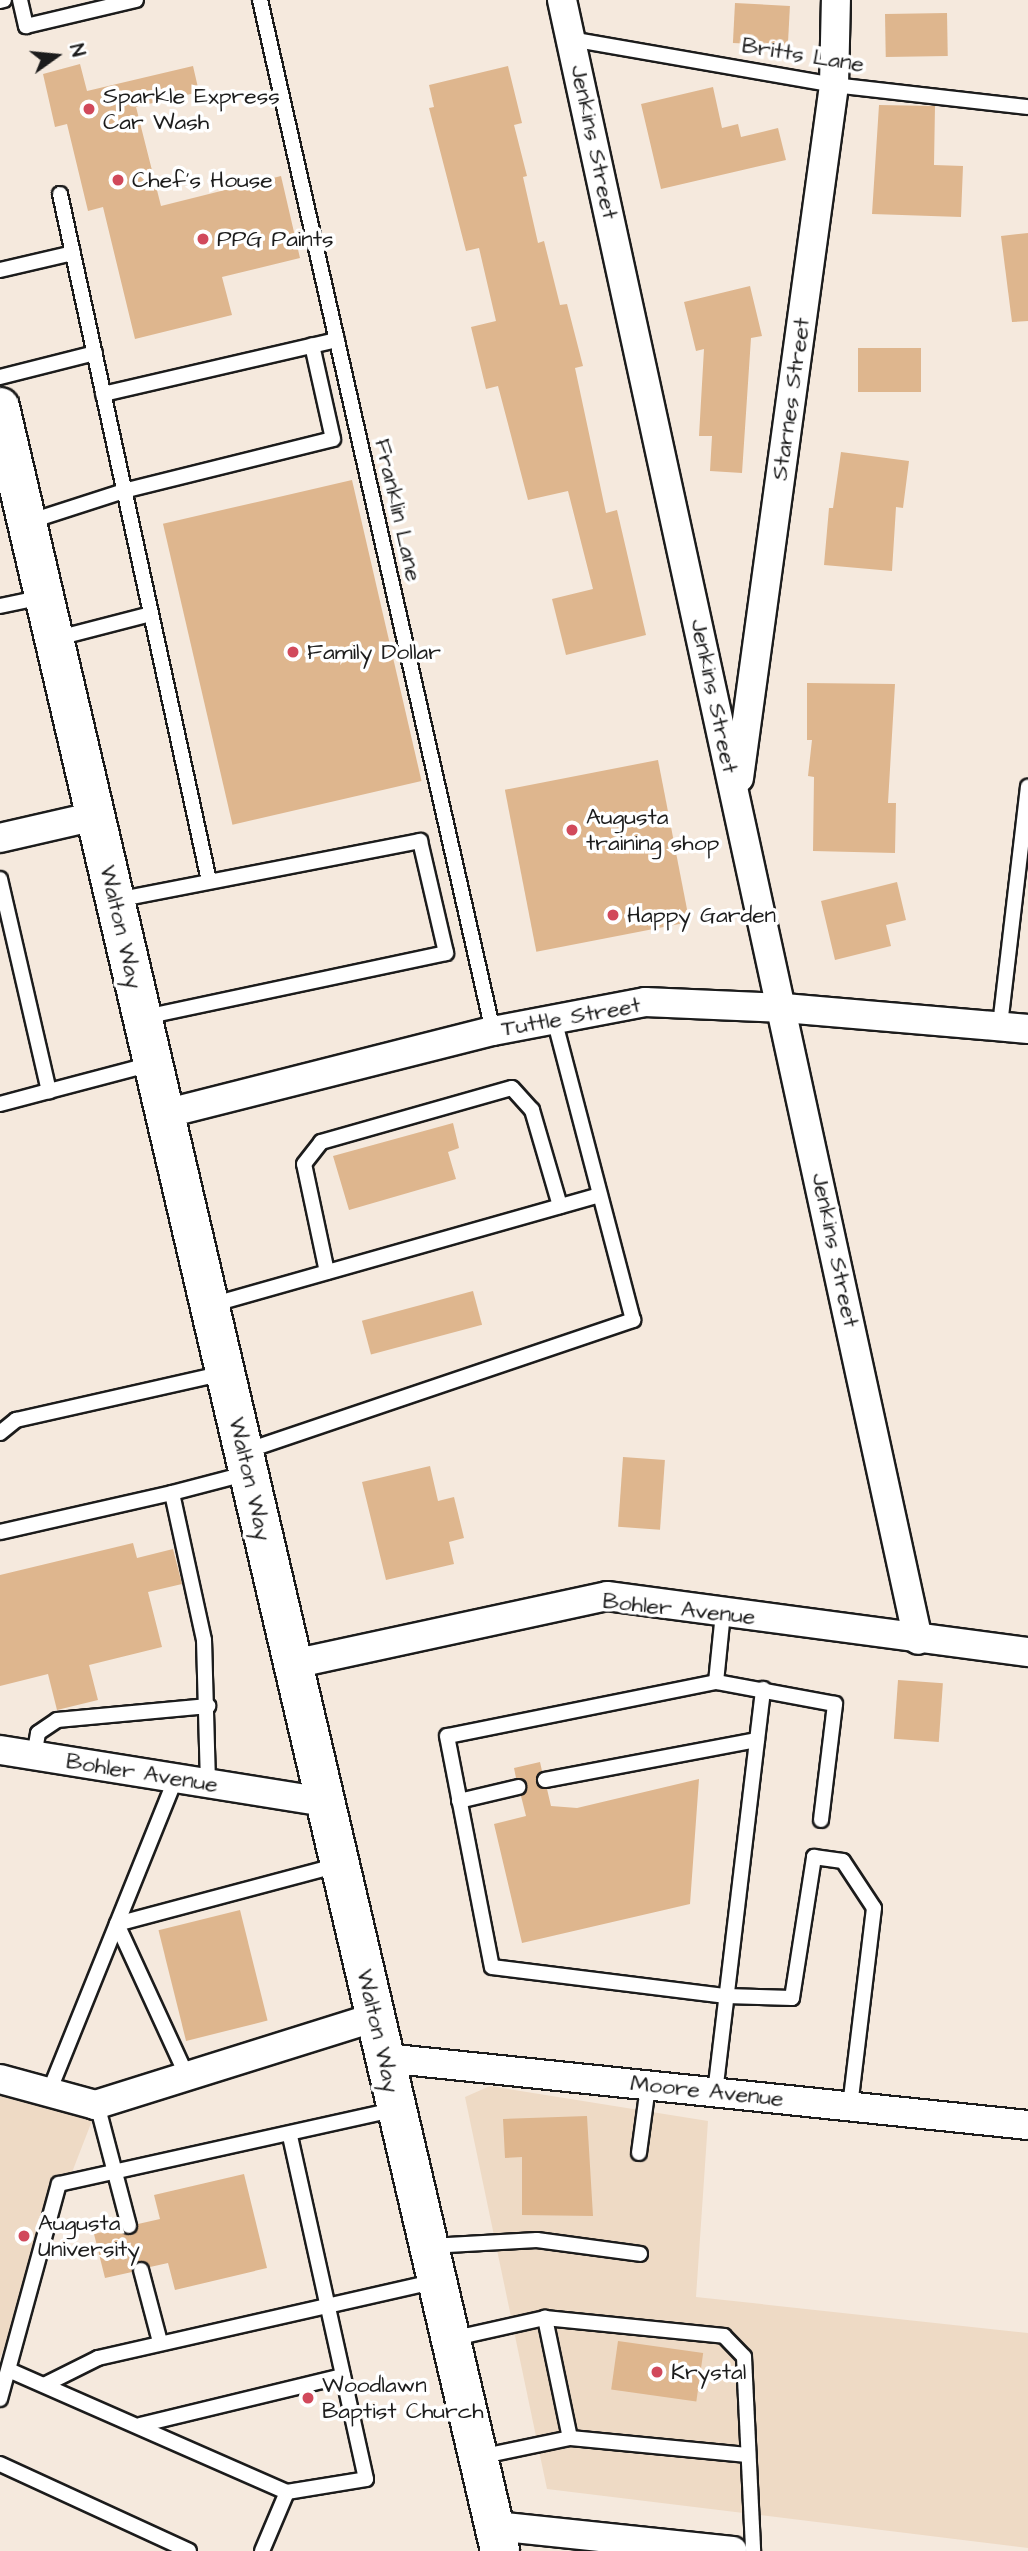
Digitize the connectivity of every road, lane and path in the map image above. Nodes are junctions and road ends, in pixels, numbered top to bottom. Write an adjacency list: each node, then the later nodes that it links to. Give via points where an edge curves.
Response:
1 (20, 0): 2 (lane, via 26,26)
2 (136, 0)
3 (260, 0): 12 (lane, Franklin Lane)
4 (562, 0): 6 (street, Jenkins Street)
5 (836, 0): 7 (street, Starnes Street)
6 (571, 39): 7 (lane, Britts Lane); 26 (street, Jenkins Street)
7 (834, 85): 8 (lane, Britts Lane); 26 (street, Starnes Street)
8 (1028, 107)
9 (60, 194): 10 (lane)
10 (73, 253): 11 (lane); 14 (lane)
11 (0, 270)
12 (337, 340): 13 (lane); 38 (lane, Franklin Lane)
13 (312, 345): 16 (lane); 19 (lane, via 333,439)
14 (94, 353): 15 (lane); 16 (lane)
15 (0, 376)
16 (103, 394): 19 (lane)
17 (0, 407): 18 (main road, Walton Way)
18 (4, 445): 20 (main road, Walton Way)
19 (127, 489): 20 (lane); 23 (lane)
20 (27, 522): 21 (main road, Walton Way)
21 (44, 597): 22 (lane); 24 (main road, Walton Way)
22 (0, 606)
23 (151, 614): 24 (lane); 30 (lane)
24 (54, 639): 27 (main road, Walton Way)
25 (1028, 787): 36 (lane)
26 (736, 798): 33 (street, Jenkins Street)
27 (95, 816): 28 (street); 31 (main road, Walton Way)
28 (0, 838)
29 (0, 878): 32 (lane)
30 (209, 881): 31 (lane); 34 (lane, via 420,841 446,953)
31 (115, 901): 34 (main road, Walton Way)
32 (5, 927): 40 (lane)
33 (783, 1008): 35 (street, Tuttle Street, via 645,1002); 36 (street, Tuttle Street); 53 (street, Jenkins Street)
34 (142, 1018): 39 (main road, Walton Way)
35 (554, 1019): 38 (street, Tuttle Street); 43 (lane)
36 (1000, 1025): 37 (street, Tuttle Street)
37 (1028, 1029)
38 (493, 1031): 42 (street, Tuttle Street)
39 (153, 1064): 40 (lane); 42 (main road, Walton Way)
40 (48, 1091): 41 (lane)
41 (0, 1104)
42 (164, 1114): 46 (main road, Walton Way)
43 (600, 1195): 44 (lane); 49 (lane, via 633,1320)
44 (560, 1206): 45 (lane); 45 (lane, via 532,1110 512,1088 321,1142 304,1164)
45 (327, 1272): 46 (lane)
46 (209, 1306): 47 (main road, Walton Way)
47 (225, 1373): 48 (lane, via 16,1420); 49 (main road, Walton Way)
48 (0, 1433)
49 (246, 1463): 50 (lane); 55 (main road, Walton Way)
50 (172, 1493): 51 (lane); 58 (lane, via 204,1640)
51 (0, 1532)
52 (723, 1613): 53 (street, Bohler Avenue); 55 (street, Bohler Avenue, via 607,1596); 56 (lane)
53 (918, 1640): 54 (street, Bohler Avenue)
54 (1028, 1652)
55 (293, 1664): 66 (main road, Walton Way)
56 (716, 1682): 57 (lane); 67 (lane, via 447,1736)
57 (763, 1689): 59 (lane); 68 (lane, via 835,1704)
58 (208, 1706): 61 (lane, via 57,1720 38,1733); 64 (lane)
59 (757, 1740): 63 (lane); 71 (lane)
60 (0, 1750): 61 (street, Bohler Avenue)
61 (34, 1756): 62 (street, Bohler Avenue)
62 (176, 1778): 64 (street, Bohler Avenue); 70 (lane)
63 (545, 1780)
64 (208, 1783): 66 (street, Bohler Avenue)
65 (518, 1787): 67 (lane)
66 (325, 1801): 69 (main road, Walton Way)
67 (458, 1801): 71 (lane, via 492,1967)
68 (821, 1820)
69 (340, 1865): 70 (lane); 72 (main road, Walton Way)
70 (117, 1924): 74 (lane); 77 (lane)
71 (726, 1996): 78 (lane); 80 (lane, via 792,1998 814,1857 843,1861 874,1908)
72 (376, 2017): 73 (main road, Walton Way); 74 (street)
73 (385, 2058): 76 (street, Moore Avenue); 81 (main road, Walton Way)
74 (187, 2076): 79 (street)
75 (0, 2079): 77 (street)
76 (648, 2086): 78 (street, Moore Avenue); 84 (lane)
77 (49, 2092): 79 (street)
78 (715, 2093): 80 (street, Moore Avenue)
79 (97, 2104): 85 (lane)
80 (850, 2105): 82 (street, Moore Avenue)
81 (396, 2109): 83 (lane); 88 (main road, Walton Way)
82 (1028, 2125)
83 (290, 2134): 85 (lane); 90 (lane)
84 (639, 2153)
85 (116, 2170): 86 (lane); 94 (lane, via 59,2184)
86 (129, 2226)
87 (640, 2254): 88 (lane, via 537,2241)
88 (433, 2263): 90 (lane); 92 (main road, Walton Way)
89 (141, 2270): 93 (lane)
90 (327, 2304): 93 (lane); 95 (lane)
91 (545, 2318): 92 (lane); 99 (lane); 100 (lane, via 724,2336 744,2357)
92 (450, 2339): 101 (main road, Walton Way)
93 (160, 2342): 96 (lane, via 98,2358)
94 (11, 2371): 96 (lane); 97 (lane)
95 (343, 2376): 98 (lane); 103 (lane, via 366,2479)
96 (44, 2385): 98 (lane)
97 (0, 2399)
98 (140, 2425): 103 (lane)
99 (570, 2438): 100 (lane); 101 (lane)
100 (748, 2455): 108 (lane)
101 (478, 2457): 104 (main road, Walton Way)
102 (0, 2464): 106 (lane)
103 (287, 2492): 107 (lane)
104 (498, 2539): 105 (street)
105 (720, 2550)
106 (189, 2551)
107 (262, 2551)
108 (753, 2551)

